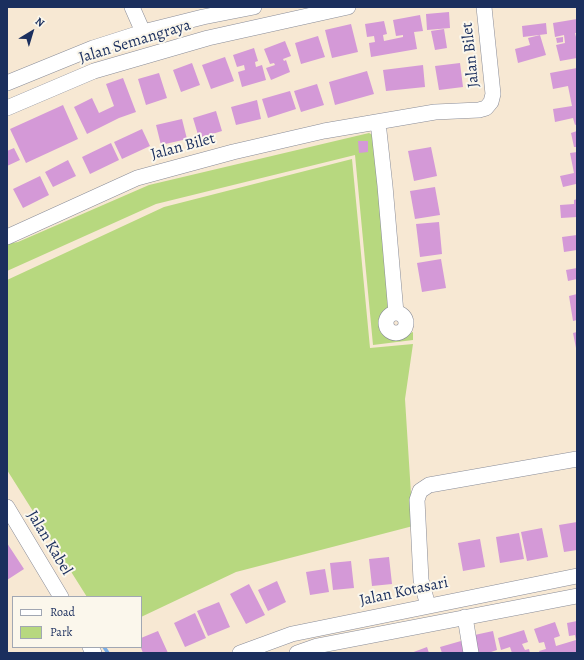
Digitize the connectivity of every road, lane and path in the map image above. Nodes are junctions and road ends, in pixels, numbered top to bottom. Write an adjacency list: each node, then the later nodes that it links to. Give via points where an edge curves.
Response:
1 (132, 7): 6 (street)
2 (254, 7): 5 (street, Jalan Semangraya)
3 (348, 7): 7 (street, Jalan Semangraya)
4 (484, 7): 10 (street, Jalan Bilet, via 493,94 489,105 479,110 435,112)
5 (203, 17): 6 (street, Jalan Semangraya); 7 (street)
6 (143, 32): 8 (street, Jalan Semangraya, via 92,48)
7 (208, 38): 9 (street, Jalan Semangraya, via 94,71)
8 (7, 83)
9 (7, 108)
10 (378, 122): 11 (street, Jalan Bilet, via 263,145 137,178); 12 (street)
11 (7, 237)
12 (396, 313)
13 (577, 460): 18 (street, via 429,485 420,491 417,500 421,580)
14 (7, 506): 16 (street, Jalan Kabel)
15 (577, 576): 18 (street, Jalan Kotasari)
16 (60, 596)
17 (577, 596): 19 (street)
18 (428, 606): 20 (street, Jalan Kotasari, via 292,634)
19 (465, 617): 21 (street, via 317,646); 22 (street)
20 (242, 653)
21 (297, 653)
22 (471, 653)

